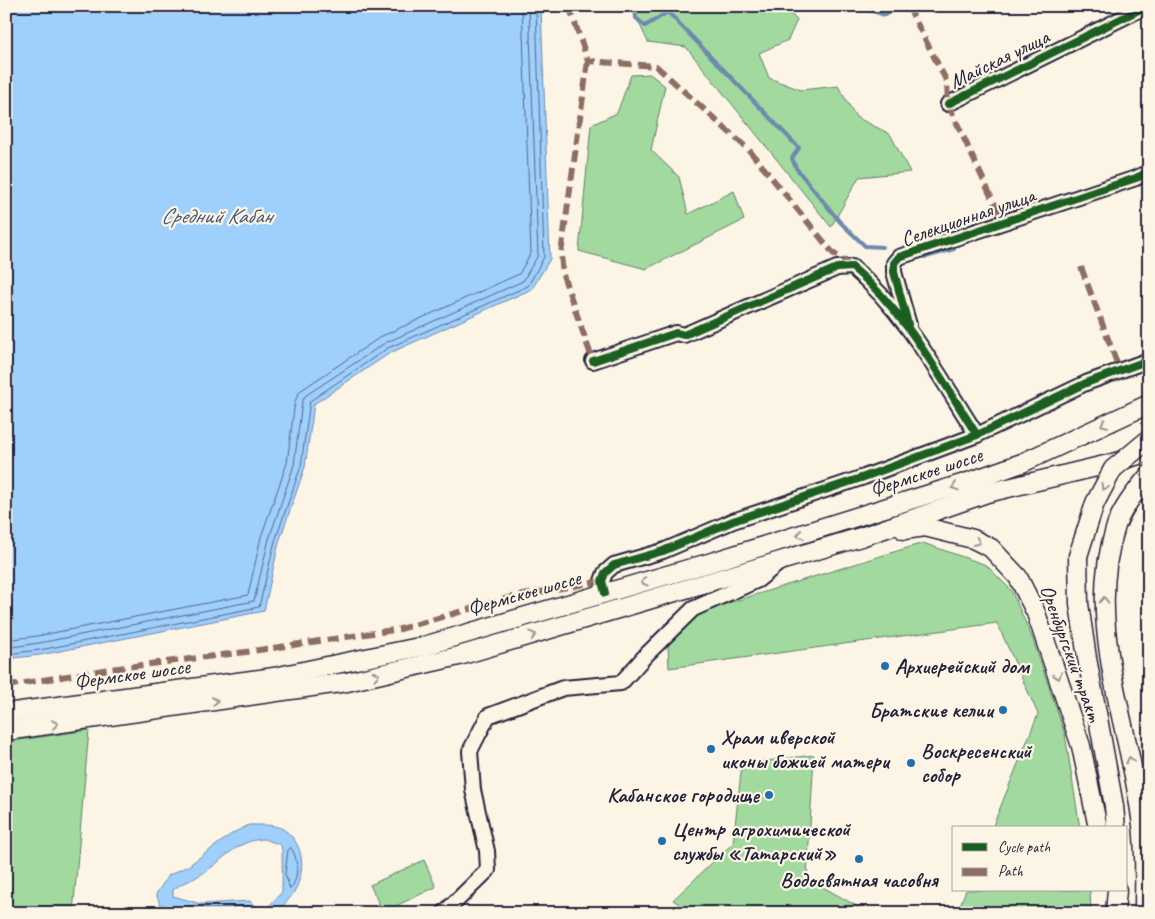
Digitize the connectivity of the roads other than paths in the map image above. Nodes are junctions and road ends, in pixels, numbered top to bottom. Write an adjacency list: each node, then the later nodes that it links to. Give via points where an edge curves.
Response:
1 (1147, 6): 2 (street, Майская улица)
2 (948, 104)
3 (1149, 172): 4 (street, Селекционная улица, via 899,257 894,263 894,272)
4 (910, 329): 6 (street, via 864,276 852,267 837,268 684,335 676,333); 8 (street)
5 (1149, 360): 8 (street, via 1086,383)
6 (593, 361)
7 (1149, 404): 14 (main road, Фермское шоссе, one-way to 14, via 1022,463 974,480)
8 (977, 435): 14 (street, via 733,521 663,551 614,565 602,581)
9 (1149, 440): 18 (main road, Оренбургский тракт, one-way to 18, bridge, via 1113,469 1094,502 1078,556 1079,604)
10 (1149, 452): 12 (main road, Фермское шоссе, via 987,493)
11 (1149, 475): 24 (main road, Оренбургский тракт, one-way to 11, via 1142,819 1108,646 1104,610 1105,572 1117,525)
12 (861, 537): 13 (main road, Фермское шоссе); 17 (main road, Оренбургский тракт, one-way to 17, via 926,527 973,539 991,548 1018,577 1036,613 1078,738)
13 (784, 559): 16 (main road, Фермское шоссе, one-way to 13, via 347,682 459,656); 21 (street, via 758,580 693,609 621,683 563,688 488,716 470,751 473,790 488,851 488,870)
14 (605, 594): 15 (main road, Фермское шоссе, via 424,646 274,677)
15 (6, 713)
16 (6, 731)
17 (1098, 826)
18 (1116, 826)
19 (1105, 892): 22 (main road)
20 (1117, 892): 23 (main road)
21 (444, 913)
22 (1106, 913)
23 (1115, 913)
24 (1144, 913)

